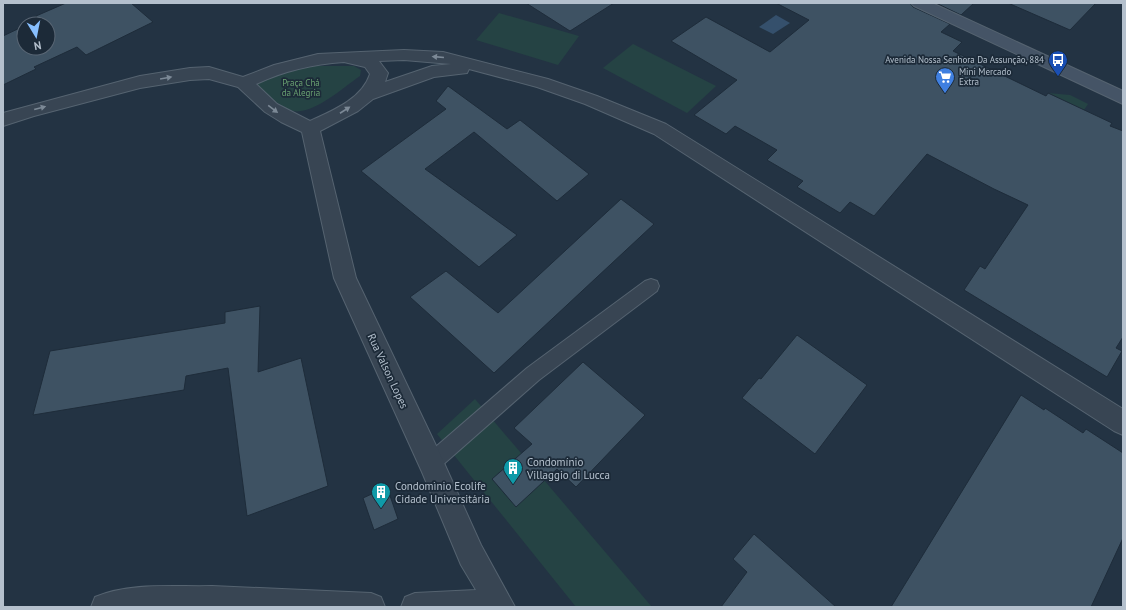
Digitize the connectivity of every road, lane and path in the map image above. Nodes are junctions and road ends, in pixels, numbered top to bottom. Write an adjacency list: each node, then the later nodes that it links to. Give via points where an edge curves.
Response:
1 (919, 3): 6 (street)
2 (344, 57): 3 (street, one-way to 2, via 443,57); 4 (street, via 275,69); 5 (street, via 371,63 376,67 379,73 378,82)
3 (490, 69): 5 (street, via 432,72); 10 (street, via 542,82 660,129)
4 (244, 83): 7 (street, one-way to 4, via 140,82 190,74 209,73); 8 (street, one-way to 8, via 271,108)
5 (370, 94): 8 (street, one-way to 5, via 334,118)
6 (1123, 98)
7 (3, 120)
8 (310, 128): 11 (street, Rua Valson Lopes, via 345,278)
9 (651, 286): 11 (lane, via 533,374)
10 (1123, 423)
11 (431, 463): 12 (street, Rua Valson Lopes, via 471,556)
12 (499, 605): 15 (street)
13 (105, 607): 14 (street, via 131,602 212,600)
14 (371, 607)
15 (415, 607)

